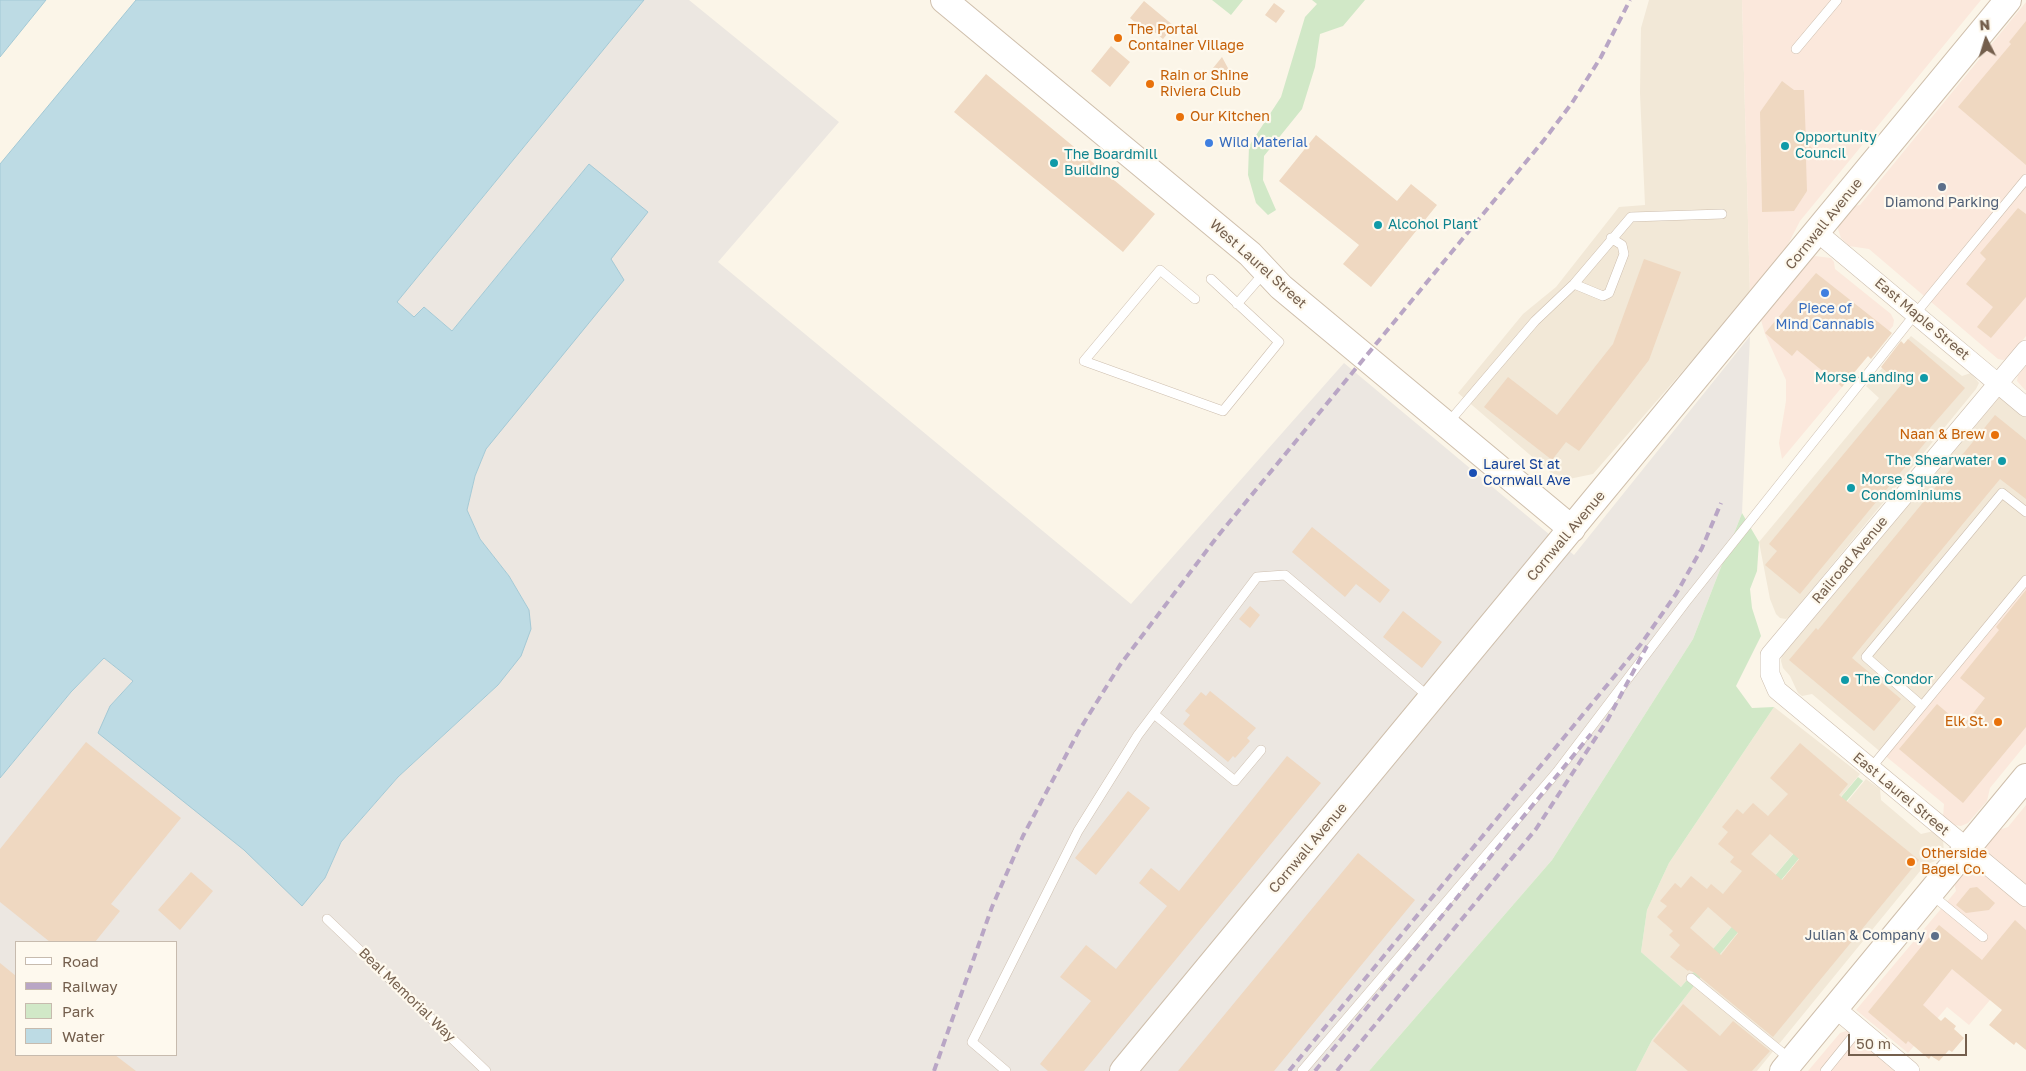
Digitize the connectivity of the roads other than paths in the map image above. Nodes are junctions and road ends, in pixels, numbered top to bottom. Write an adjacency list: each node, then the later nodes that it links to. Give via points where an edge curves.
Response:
1 (944, 0): 9 (street, West Laurel Street, via 1250,254)
2 (1837, 0): 4 (lane)
3 (2008, 0): 7 (street, Cornwall Avenue)
4 (1796, 49)
5 (2026, 179): 14 (lane)
6 (1722, 214): 8 (lane, via 1631,217)
7 (1817, 232): 14 (street, East Maple Street); 20 (street, Cornwall Avenue)
8 (1611, 238): 11 (lane); 11 (lane, via 1622,245 1624,254 1609,293 1603,296)
9 (1266, 271): 13 (lane); 18 (street, West Laurel Street)
10 (1211, 279): 13 (lane)
11 (1574, 284): 18 (lane, via 1535,321)
12 (1195, 299): 13 (lane, via 1160,270 1084,361 1223,411 1279,342)
13 (1237, 304)
14 (1916, 313): 16 (street, East Maple Street); 41 (lane, via 1685,603 1558,772)
15 (2026, 350): 16 (street, Railroad Avenue)
16 (1998, 383): 17 (street, East Maple Street); 22 (street, Railroad Avenue, via 1770,655 1770,674)
17 (2026, 407)
18 (1446, 425): 20 (street, West Laurel Street)
19 (2026, 512): 24 (lane, via 2002,493 1866,657)
20 (1572, 529): 23 (street, Cornwall Avenue)
21 (2026, 580): 24 (lane)
22 (1777, 690): 27 (street, East Laurel Street)
23 (1431, 699): 25 (lane, via 1285,575 1256,577); 40 (street, Cornwall Avenue)
24 (1922, 706): 27 (lane)
25 (1154, 714): 26 (lane, via 1235,781); 39 (lane, via 1078,830 972,1042)
26 (1261, 750)
27 (1871, 768): 29 (street, East Laurel Street)
28 (2026, 776): 29 (street)
29 (1967, 848): 30 (street); 31 (street, East Laurel Street)
30 (1929, 894): 33 (lane); 35 (street)
31 (2026, 897)
32 (327, 919): 38 (lane, Beal Memorial Way)
33 (1983, 936)
34 (1691, 978): 37 (lane)
35 (1835, 1008): 36 (street); 37 (street)
36 (1859, 1029): 42 (lane); 43 (street)
37 (1787, 1066)
38 (486, 1071)
39 (1006, 1071)
40 (1123, 1071)
41 (1302, 1071)
42 (1825, 1071)
43 (1910, 1071)

